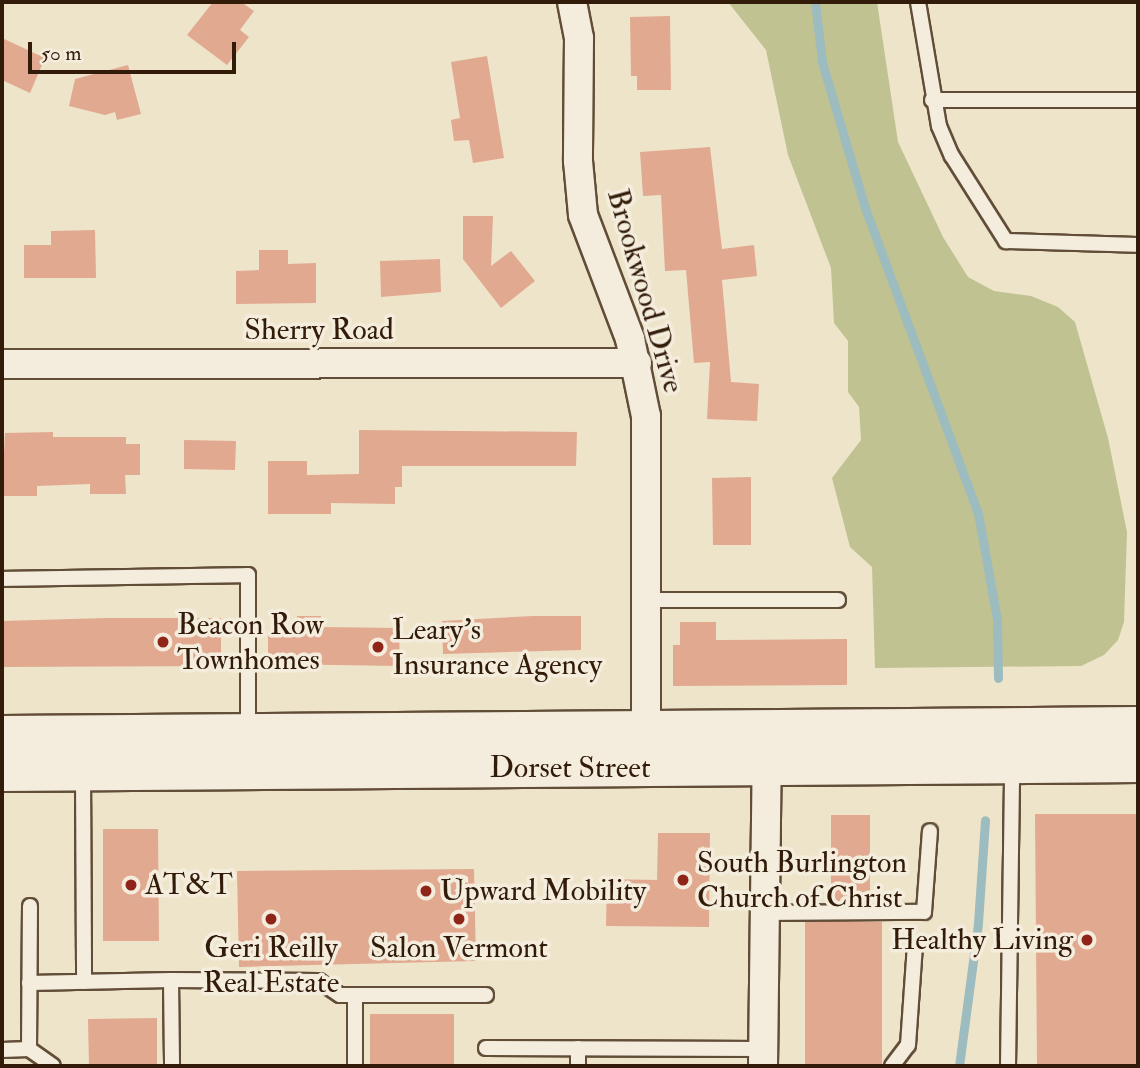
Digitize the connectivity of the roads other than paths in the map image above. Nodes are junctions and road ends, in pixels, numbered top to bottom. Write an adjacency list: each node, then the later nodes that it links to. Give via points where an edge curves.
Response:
1 (572, 2): 7 (street, Brookwood Drive, via 579,38 578,161 583,215)
2 (918, 2): 3 (lane)
3 (932, 100): 4 (lane); 5 (lane, via 953,156 1006,241)
4 (1138, 100)
5 (1138, 245)
6 (2, 363): 7 (street, Sherry Road)
7 (637, 363): 9 (street, Brookwood Drive, via 646,416)
8 (2, 579): 14 (lane, via 248,575)
9 (646, 600): 10 (lane); 12 (street, Brookwood Drive)
10 (838, 600)
11 (1138, 726): 13 (main road, Dorset Street)
12 (646, 730): 13 (main road, Dorset Street); 14 (main road, Dorset Street); 19 (street, Brookwood Drive)
13 (767, 730): 18 (street)
14 (248, 733): 15 (main road, Dorset Street)
15 (2, 735)
16 (1138, 763): 17 (main road, Dorset Street)
17 (1012, 764): 18 (main road, Dorset Street); 41 (lane)
18 (767, 767): 19 (main road, Dorset Street); 24 (street)
19 (646, 768): 20 (main road, Dorset Street)
20 (83, 771): 21 (main road, Dorset Street); 27 (lane)
21 (2, 772)
22 (930, 831): 24 (lane, via 924,912)
23 (30, 906): 28 (lane)
24 (765, 913): 35 (street)
25 (915, 946): 40 (lane, via 908,1045)
26 (171, 980): 27 (lane); 29 (lane, via 320,981 340,996); 37 (lane)
27 (84, 982): 28 (lane)
28 (29, 983): 33 (lane)
29 (355, 995): 30 (lane); 38 (lane)
30 (486, 996)
31 (486, 1048): 32 (lane)
32 (578, 1048): 35 (lane); 39 (lane)
33 (29, 1049): 34 (lane); 36 (lane)
34 (2, 1050)
35 (763, 1058)
36 (53, 1066)
37 (172, 1066)
38 (355, 1066)
39 (578, 1066)
40 (892, 1066)
41 (1008, 1066)

